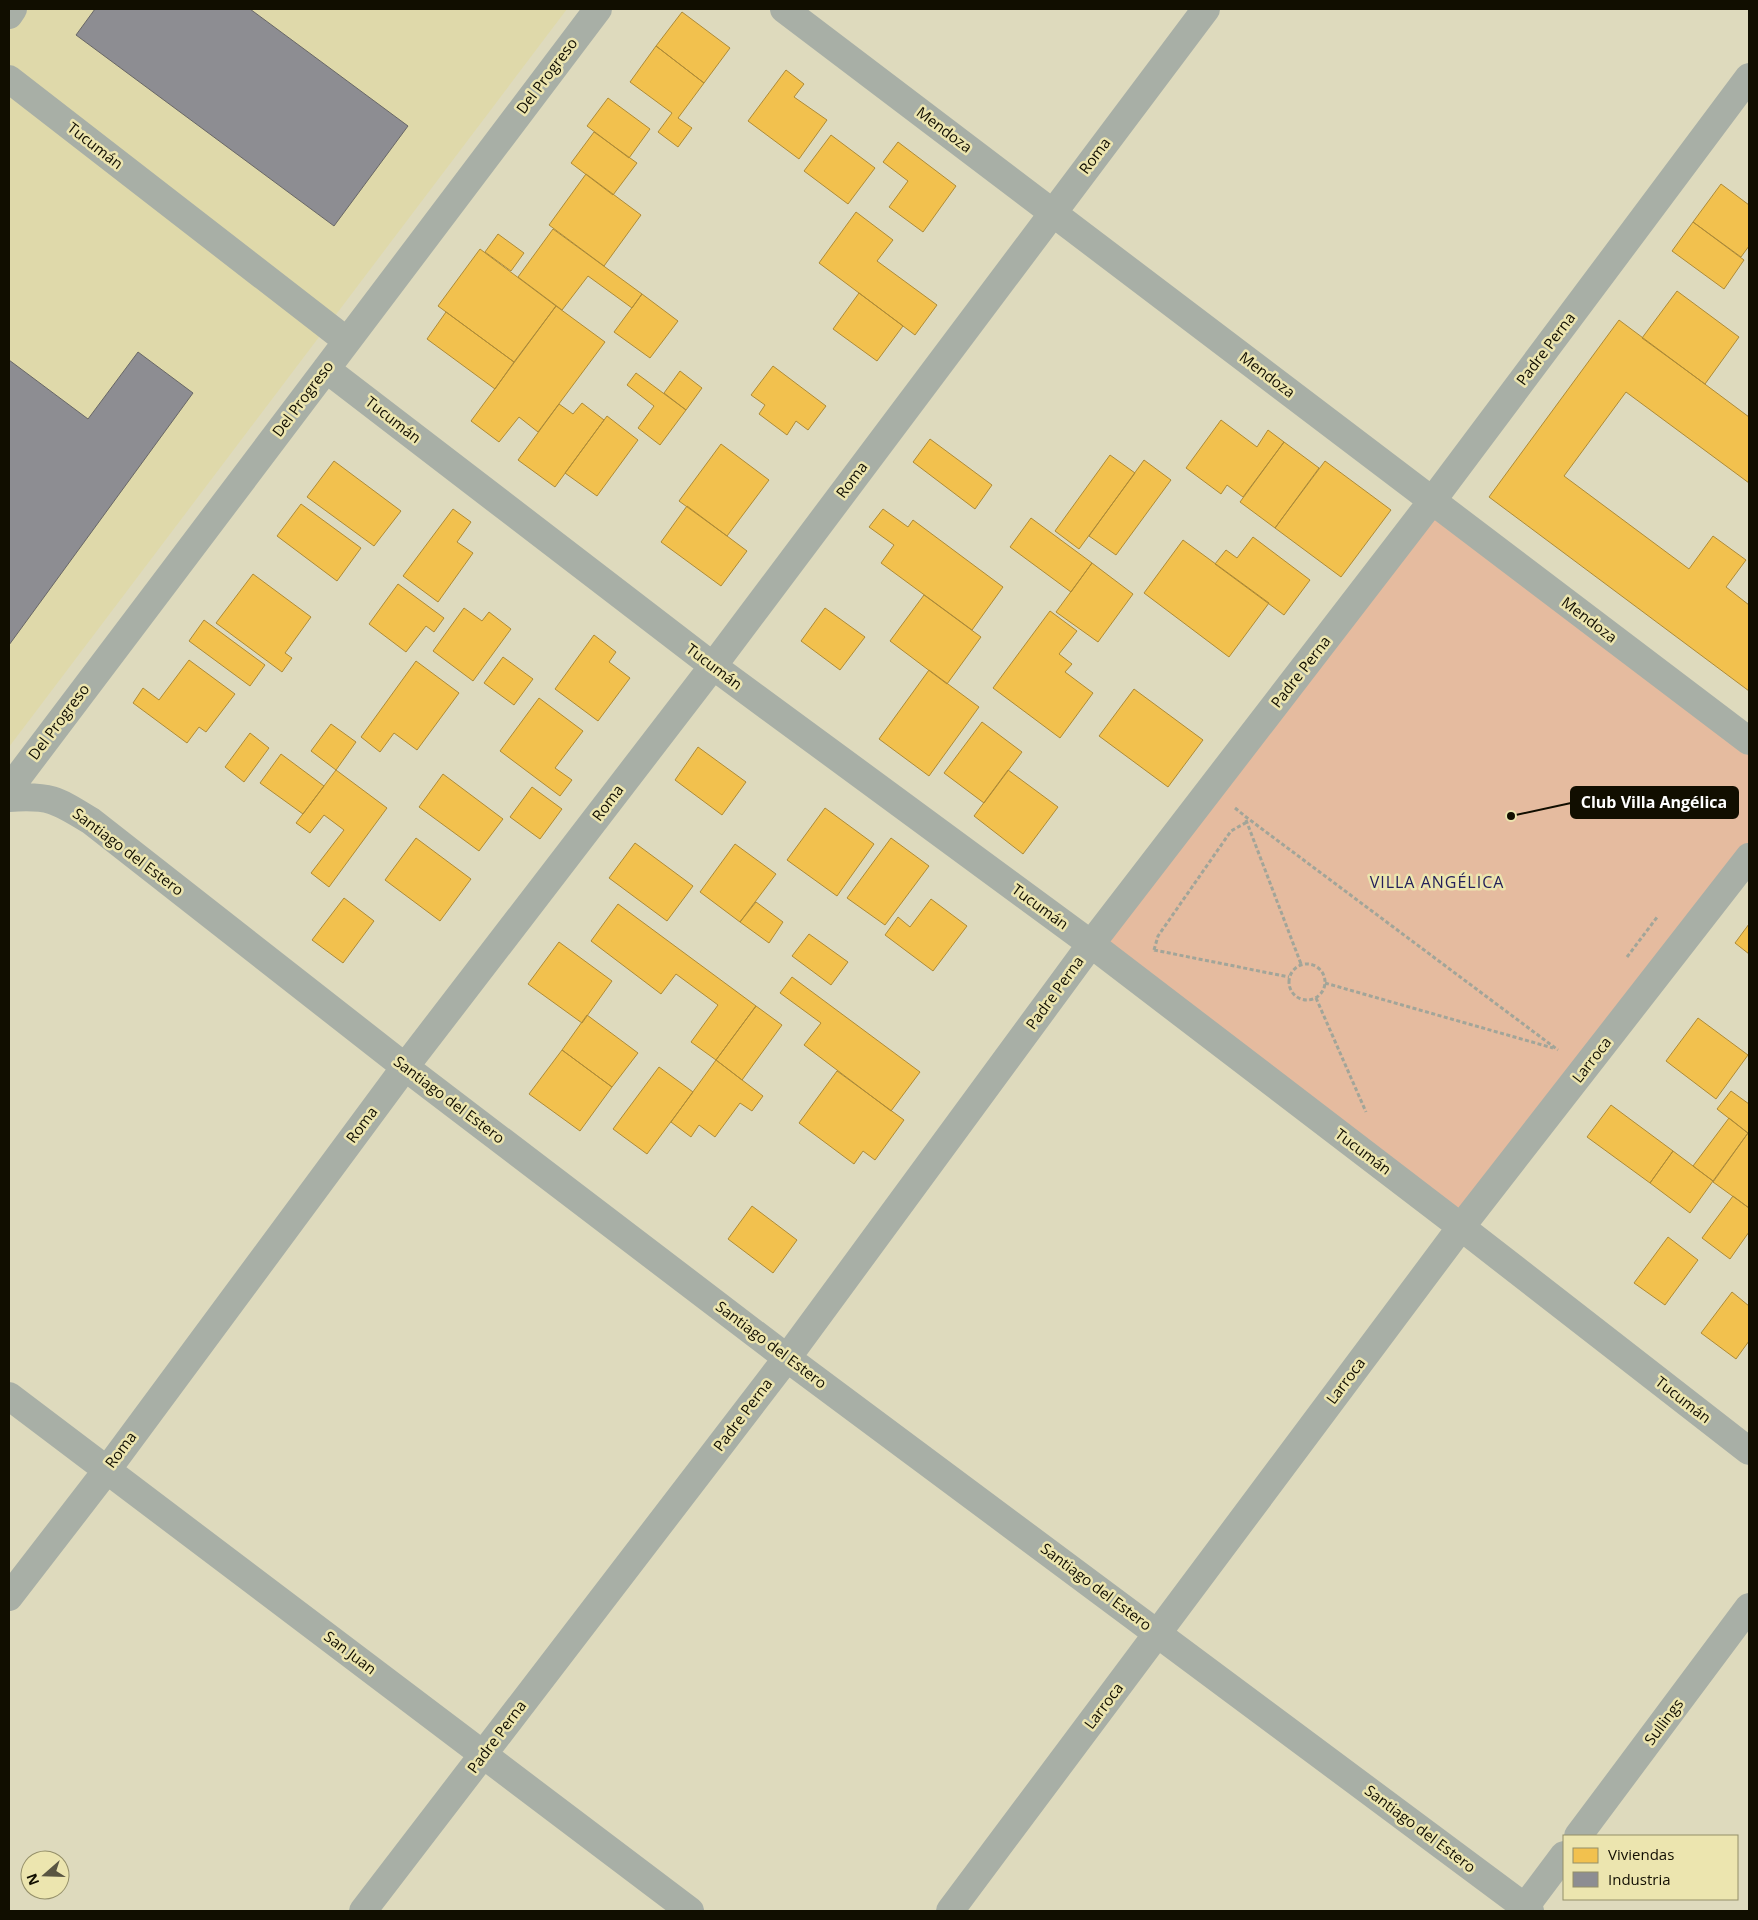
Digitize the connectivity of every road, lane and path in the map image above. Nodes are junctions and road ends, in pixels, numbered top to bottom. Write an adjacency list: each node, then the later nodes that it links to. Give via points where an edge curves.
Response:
1 (13, 9): 5 (street)
2 (598, 9): 9 (street, Del Progreso)
3 (784, 9): 8 (street, Mendoza)
4 (1206, 9): 8 (street, Roma)
5 (9, 15)
6 (1749, 77): 11 (street, Padre Perna)
7 (9, 79): 9 (street, Tucumán)
8 (1052, 213): 11 (street, Mendoza); 12 (street, Roma)
9 (346, 341): 10 (street, Del Progreso)
10 (326, 369): 12 (street, Tucumán); 15 (street, Del Progreso)
11 (1432, 501): 13 (street, Mendoza); 14 (street, Padre Perna)
12 (713, 666): 19 (street, Tucumán); 27 (street, Roma)
13 (1749, 741)
14 (1212, 786): 17 (path); 19 (street, Padre Perna)
15 (9, 789)
16 (9, 798): 27 (street, Santiago del Estero, via 36,796 59,801 91,821)
17 (1246, 820): 20 (path, via 1231,831 1158,936); 22 (path); 26 (path)
18 (1749, 857): 28 (street, Larroca)
19 (1091, 944): 30 (street, Tucumán); 31 (street, Padre Perna)
20 (1153, 950): 21 (path); 23 (path)
21 (1159, 956)
22 (1301, 964): 23 (path); 24 (path, via 1318,967)
23 (1289, 977): 25 (path, via 1290,990 1294,994 1304,1000)
24 (1325, 983): 25 (path); 26 (path)
25 (1316, 998): 29 (path, via 1367,1115)
26 (1556, 1049): 28 (path)
27 (405, 1067): 31 (street, Santiago del Estero); 34 (street, Roma)
28 (1583, 1071): 30 (street, Larroca)
29 (1359, 1109)
30 (1461, 1227): 33 (street, Tucumán); 37 (street, Larroca)
31 (787, 1358): 37 (street, Santiago del Estero); 38 (street, Padre Perna)
32 (9, 1396): 34 (street, San Juan)
33 (1749, 1452)
34 (107, 1470): 35 (street, Roma); 38 (street, San Juan)
35 (9, 1597)
36 (1749, 1608): 39 (street, Sullings)
37 (1159, 1633): 41 (street, Santiago del Estero); 44 (street, Larroca)
38 (484, 1755): 42 (street, Padre Perna); 43 (street, San Juan)
39 (1579, 1835)
40 (1563, 1856): 41 (street)
41 (1526, 1910)
42 (363, 1911)
43 (690, 1911)
44 (950, 1911)

